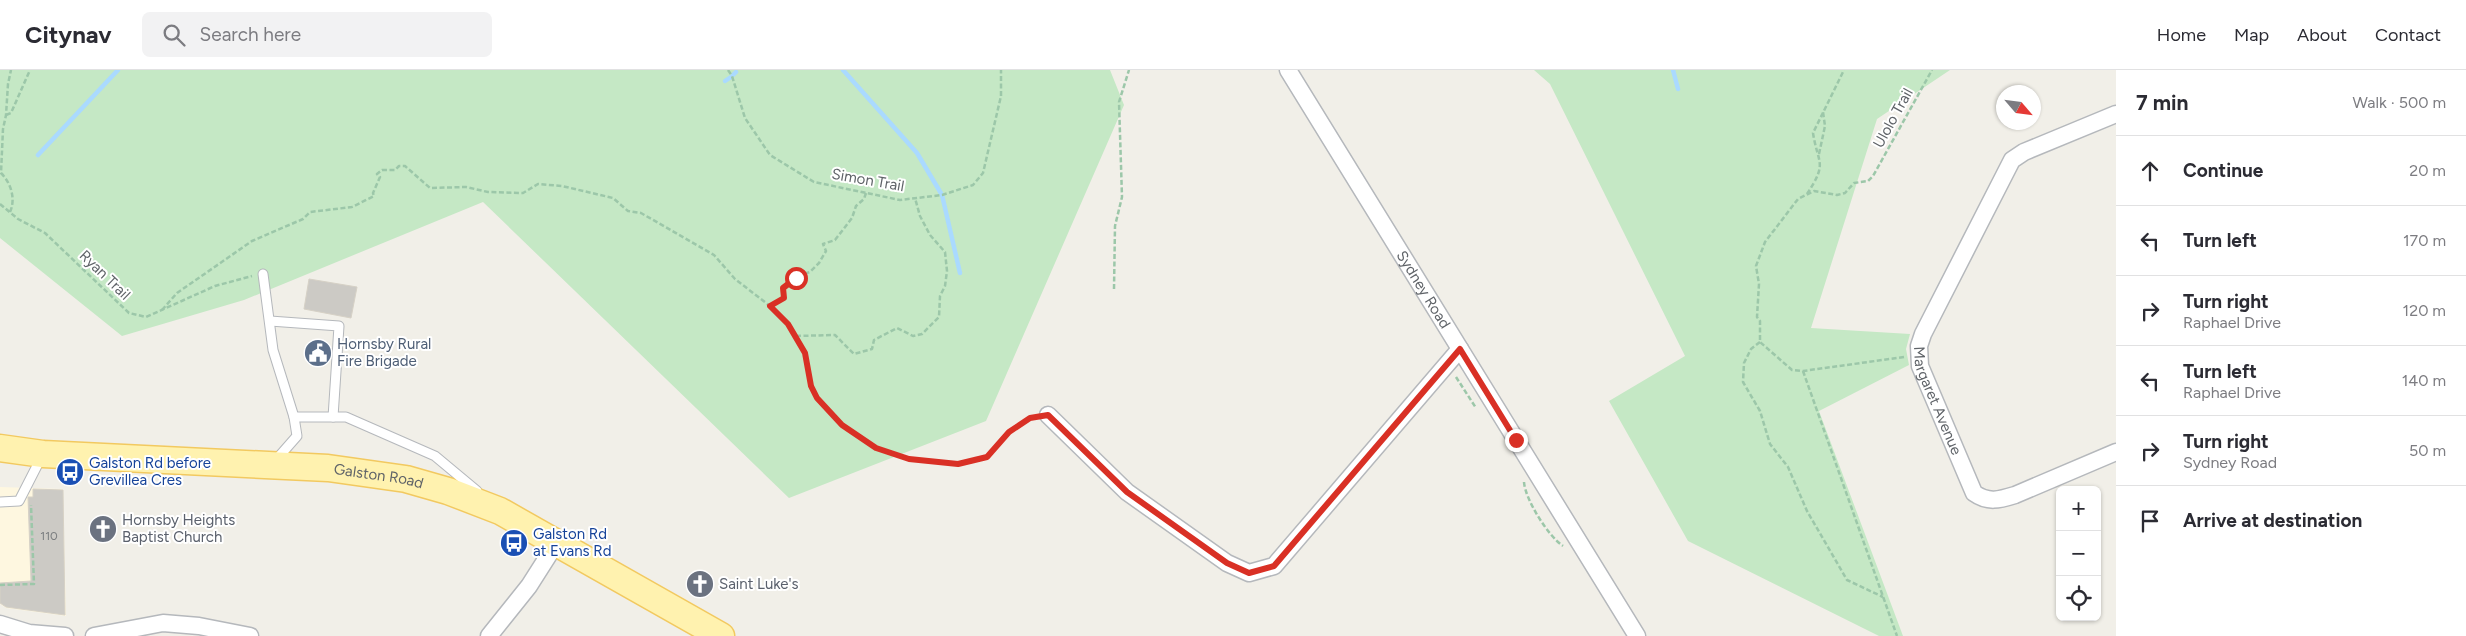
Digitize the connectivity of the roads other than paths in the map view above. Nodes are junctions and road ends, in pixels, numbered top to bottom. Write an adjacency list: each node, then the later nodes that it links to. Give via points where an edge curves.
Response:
1 (1288, 70): 5 (street, Sydney Road)
2 (2114, 120): 10 (street, Margaret Avenue, via 2024,152 2012,160 1923,334 1918,355 1974,493 1984,500 2015,495)
3 (263, 274): 4 (lane)
4 (270, 321): 7 (lane, via 273,350); 8 (lane, via 339,326)
5 (1460, 349): 6 (street, via 1274,566 1249,573 1227,563 1127,492); 22 (street, Sydney Road)
6 (1048, 415)
7 (294, 417): 8 (lane); 12 (lane, via 297,436)
8 (333, 417): 14 (lane, via 346,416 435,456)
9 (0, 448): 11 (main road, Galston Road)
10 (2116, 452)
11 (43, 454): 12 (main road, Galston Road); 13 (lane, via 19,501)
12 (272, 465): 14 (main road, Galston Road, via 328,468 406,479)
13 (0, 502)
14 (500, 511): 15 (main road, Galston Road)
15 (557, 542): 20 (street); 21 (main road, Galston Road)
16 (0, 624): 17 (street, via 29,633)
17 (64, 636)
18 (94, 636): 19 (street, via 163,623)
19 (250, 636)
20 (489, 636)
21 (721, 636)
22 (1637, 636)

